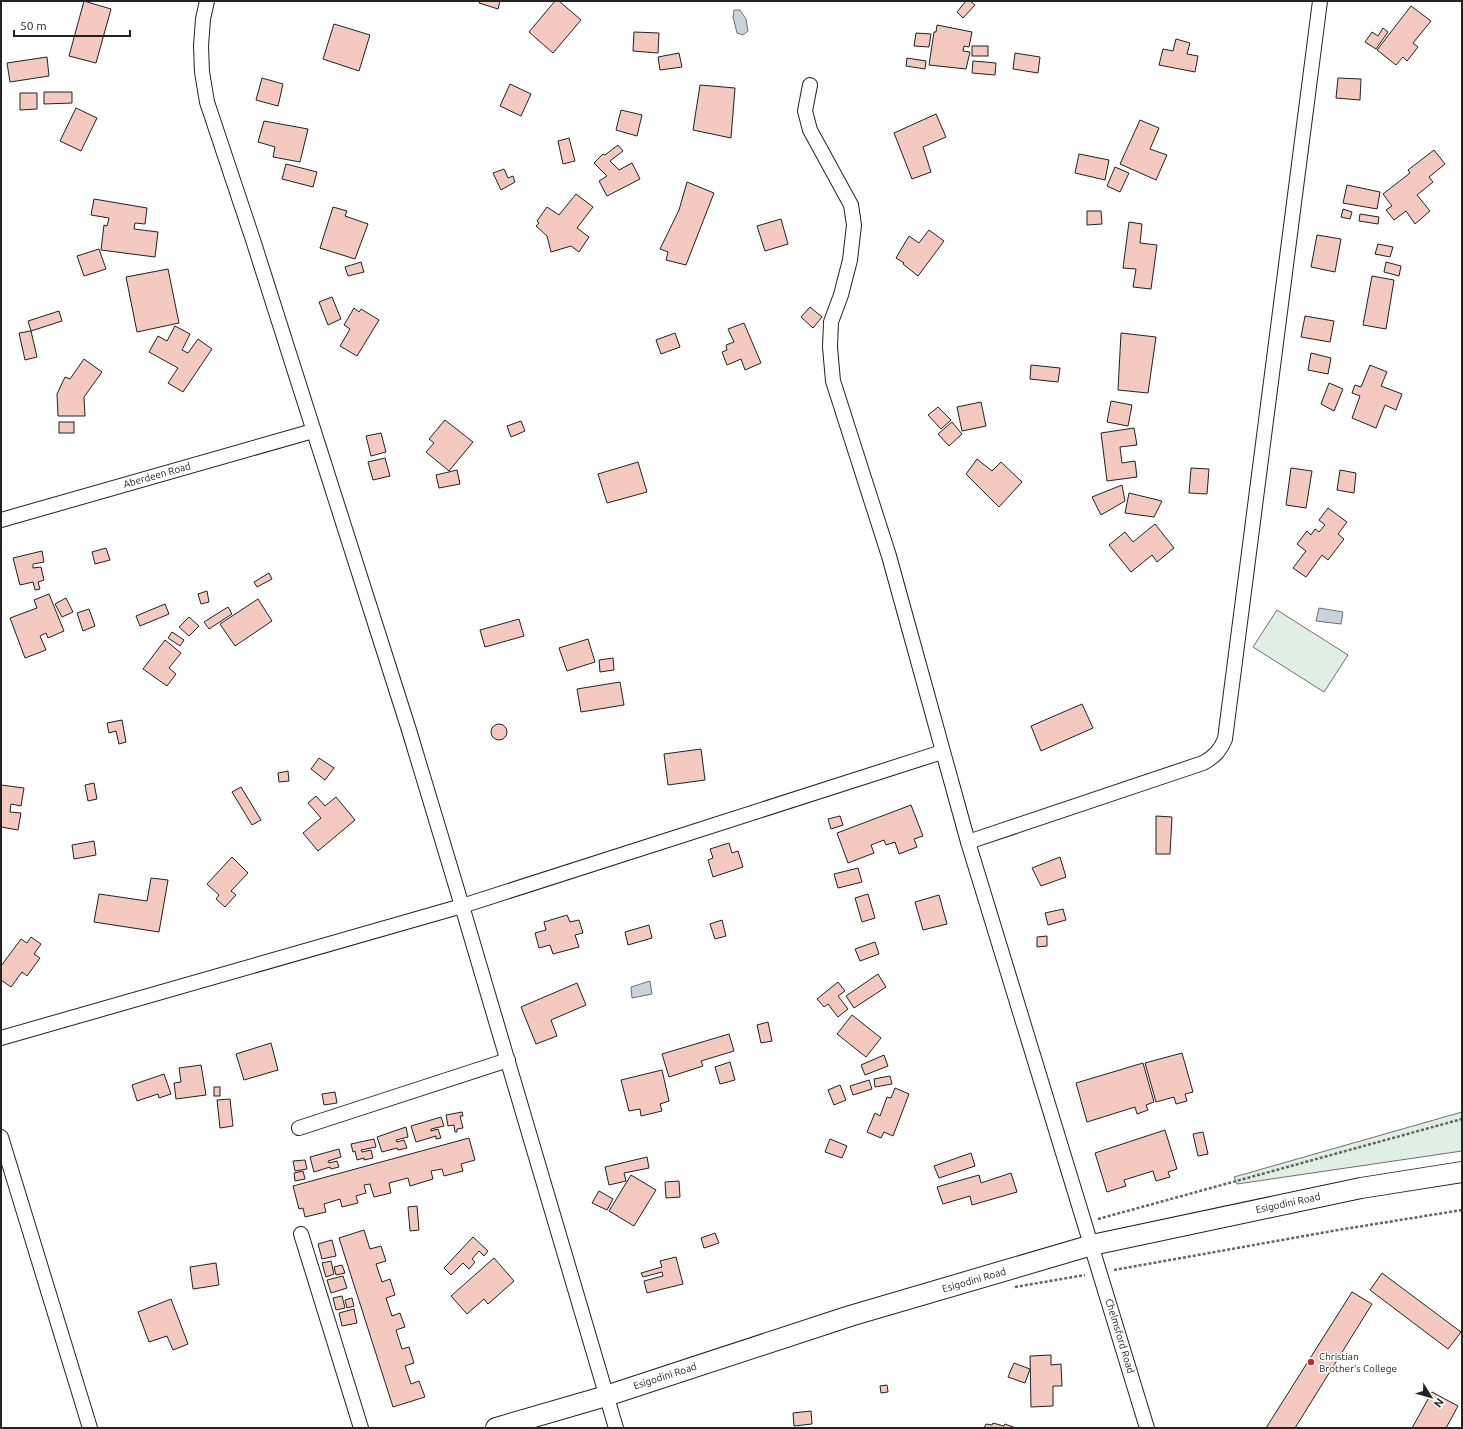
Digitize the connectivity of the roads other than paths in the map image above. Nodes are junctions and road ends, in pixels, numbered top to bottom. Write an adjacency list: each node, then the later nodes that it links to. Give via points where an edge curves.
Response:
1 (207, 1): 4 (street, via 201,46 207,102)
2 (1320, 1): 7 (street, via 1225,739 1221,750 1203,763)
3 (810, 85): 6 (street, Chelmsford Road, via 805,111 810,130 851,204 854,225 850,260 831,322 833,381 889,556)
4 (313, 431): 5 (street, Aberdeen Road); 8 (street, via 364,586)
5 (1, 520)
6 (942, 752): 7 (street, Chelmsford Road); 8 (street)
7 (968, 842): 15 (street, Chelmsford Road)
8 (462, 906): 9 (street); 10 (street)
9 (1, 1038)
10 (508, 1060): 11 (street); 16 (street)
11 (299, 1128)
12 (1, 1137): 17 (street)
13 (1462, 1172): 15 (main road, Esigodini Road, via 1361,1188)
14 (301, 1234): 18 (street)
15 (1092, 1245): 16 (main road, Esigodini Road, via 850,1316); 21 (street, Chelmsford Road)
16 (606, 1396): 19 (main road, Esigodini Road); 20 (street)
17 (90, 1428)
18 (361, 1428)
19 (496, 1428)
20 (616, 1428)
21 (1147, 1428)

